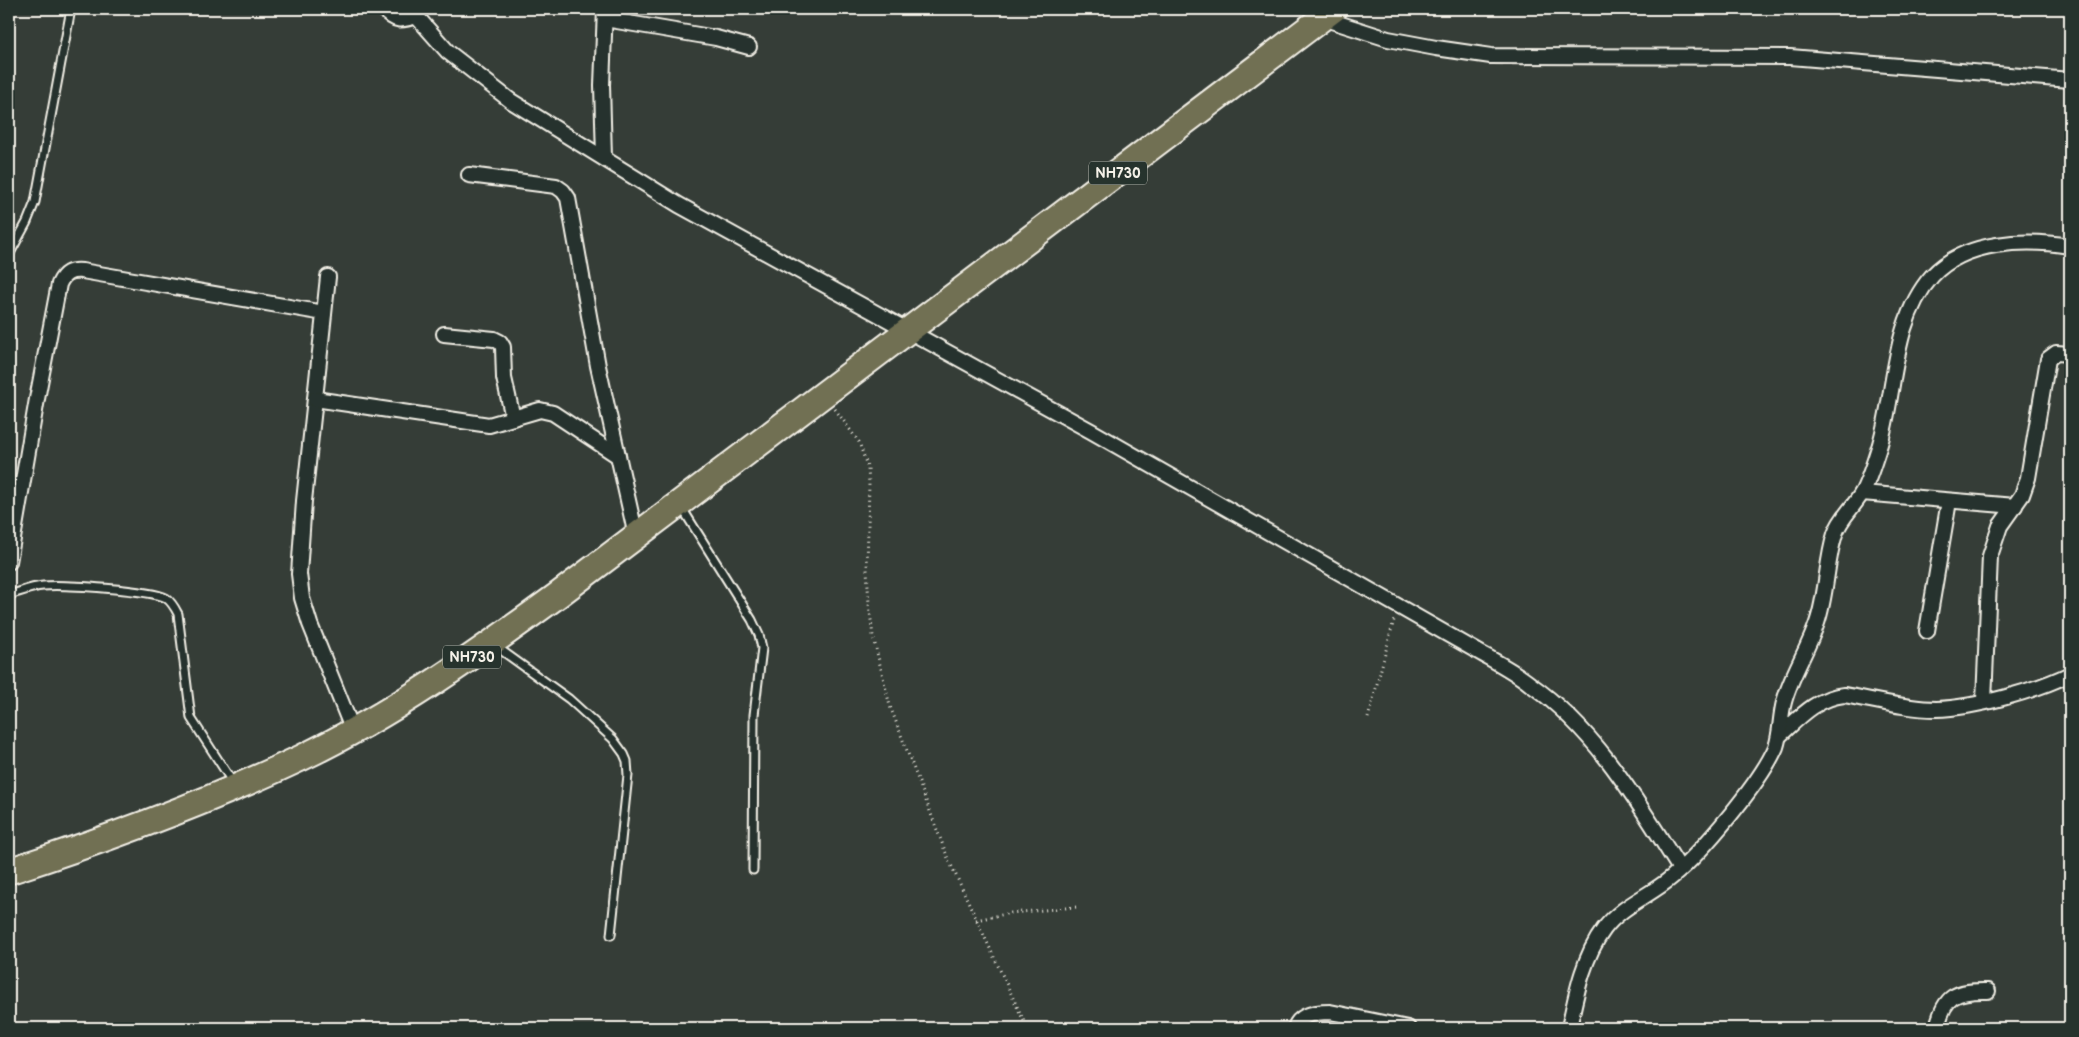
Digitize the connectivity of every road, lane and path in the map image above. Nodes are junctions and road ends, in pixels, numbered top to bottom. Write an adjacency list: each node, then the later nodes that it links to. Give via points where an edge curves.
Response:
1 (71, 9): 11 (lane, via 35,202 28,222)
2 (384, 9): 5 (street, via 393,18)
3 (1328, 13): 7 (street, via 1388,39 1492,56 1790,58); 15 (highway, NH730)
4 (605, 14): 6 (street); 8 (street, via 602,85)
5 (411, 16): 8 (street, via 472,72)
6 (749, 47)
7 (2070, 80)
8 (604, 158): 15 (street)
9 (469, 175): 20 (street, via 556,186 568,198 598,366)
10 (2070, 246): 21 (street, via 2037,242 1982,248 1964,255 1933,275 1911,311 1900,344 1885,423)
11 (9, 255)
12 (328, 277): 13 (street)
13 (324, 313): 18 (street); 26 (street, via 69,272 59,284)
14 (444, 334): 19 (street, via 494,338 500,342)
15 (896, 339): 17 (highway, NH730); 39 (street, via 1099,436 1531,684 1570,718 1610,762)
16 (2070, 354): 24 (street, via 2056,354 2048,359 2028,478)
17 (824, 395): 23 (highway, NH730); 41 (path, via 858,442 868,469 868,578 873,636 890,706 912,769)
18 (315, 399): 19 (street, via 481,424 501,423); 34 (street, via 299,574 310,624)
19 (513, 418): 20 (street, via 540,410 553,413)
20 (618, 456): 25 (street)
21 (1862, 493): 22 (street); 35 (street, via 1836,530 1824,597 1783,704)
22 (1949, 501): 24 (street); 29 (street)
23 (679, 504): 25 (highway, NH730); 37 (lane, via 752,620 762,648 754,715)
24 (2015, 506): 32 (street, via 2000,526 1990,556)
25 (636, 536): 30 (highway, NH730)
26 (9, 562)
27 (9, 595): 36 (lane, via 51,586 166,598 178,614 191,718)
28 (1395, 616): 33 (path)
29 (1927, 631)
30 (492, 643): 34 (highway, NH730, via 428,688); 42 (lane, via 570,699 613,739 627,761)
31 (2070, 674): 32 (street, via 2028,690)
32 (1984, 701): 35 (street, via 1936,709 1833,696 1820,701)
33 (1368, 718)
34 (353, 731): 36 (highway, NH730)
35 (1779, 736): 39 (street, via 1769,761 1743,797)
36 (235, 787): 38 (highway, NH730, via 135,828)
37 (753, 870)
38 (9, 871)
39 (1676, 873): 47 (street, via 1627,907 1602,931 1582,976)
40 (1077, 907): 41 (path)
41 (976, 920): 44 (path)
42 (611, 935)
43 (1988, 991): 48 (street, via 1972,991 1950,999 1944,1004)
44 (1028, 1028)
45 (1295, 1028): 46 (street, via 1306,1016 1317,1012)
46 (1408, 1028)
47 (1569, 1028)
48 (1936, 1028)

